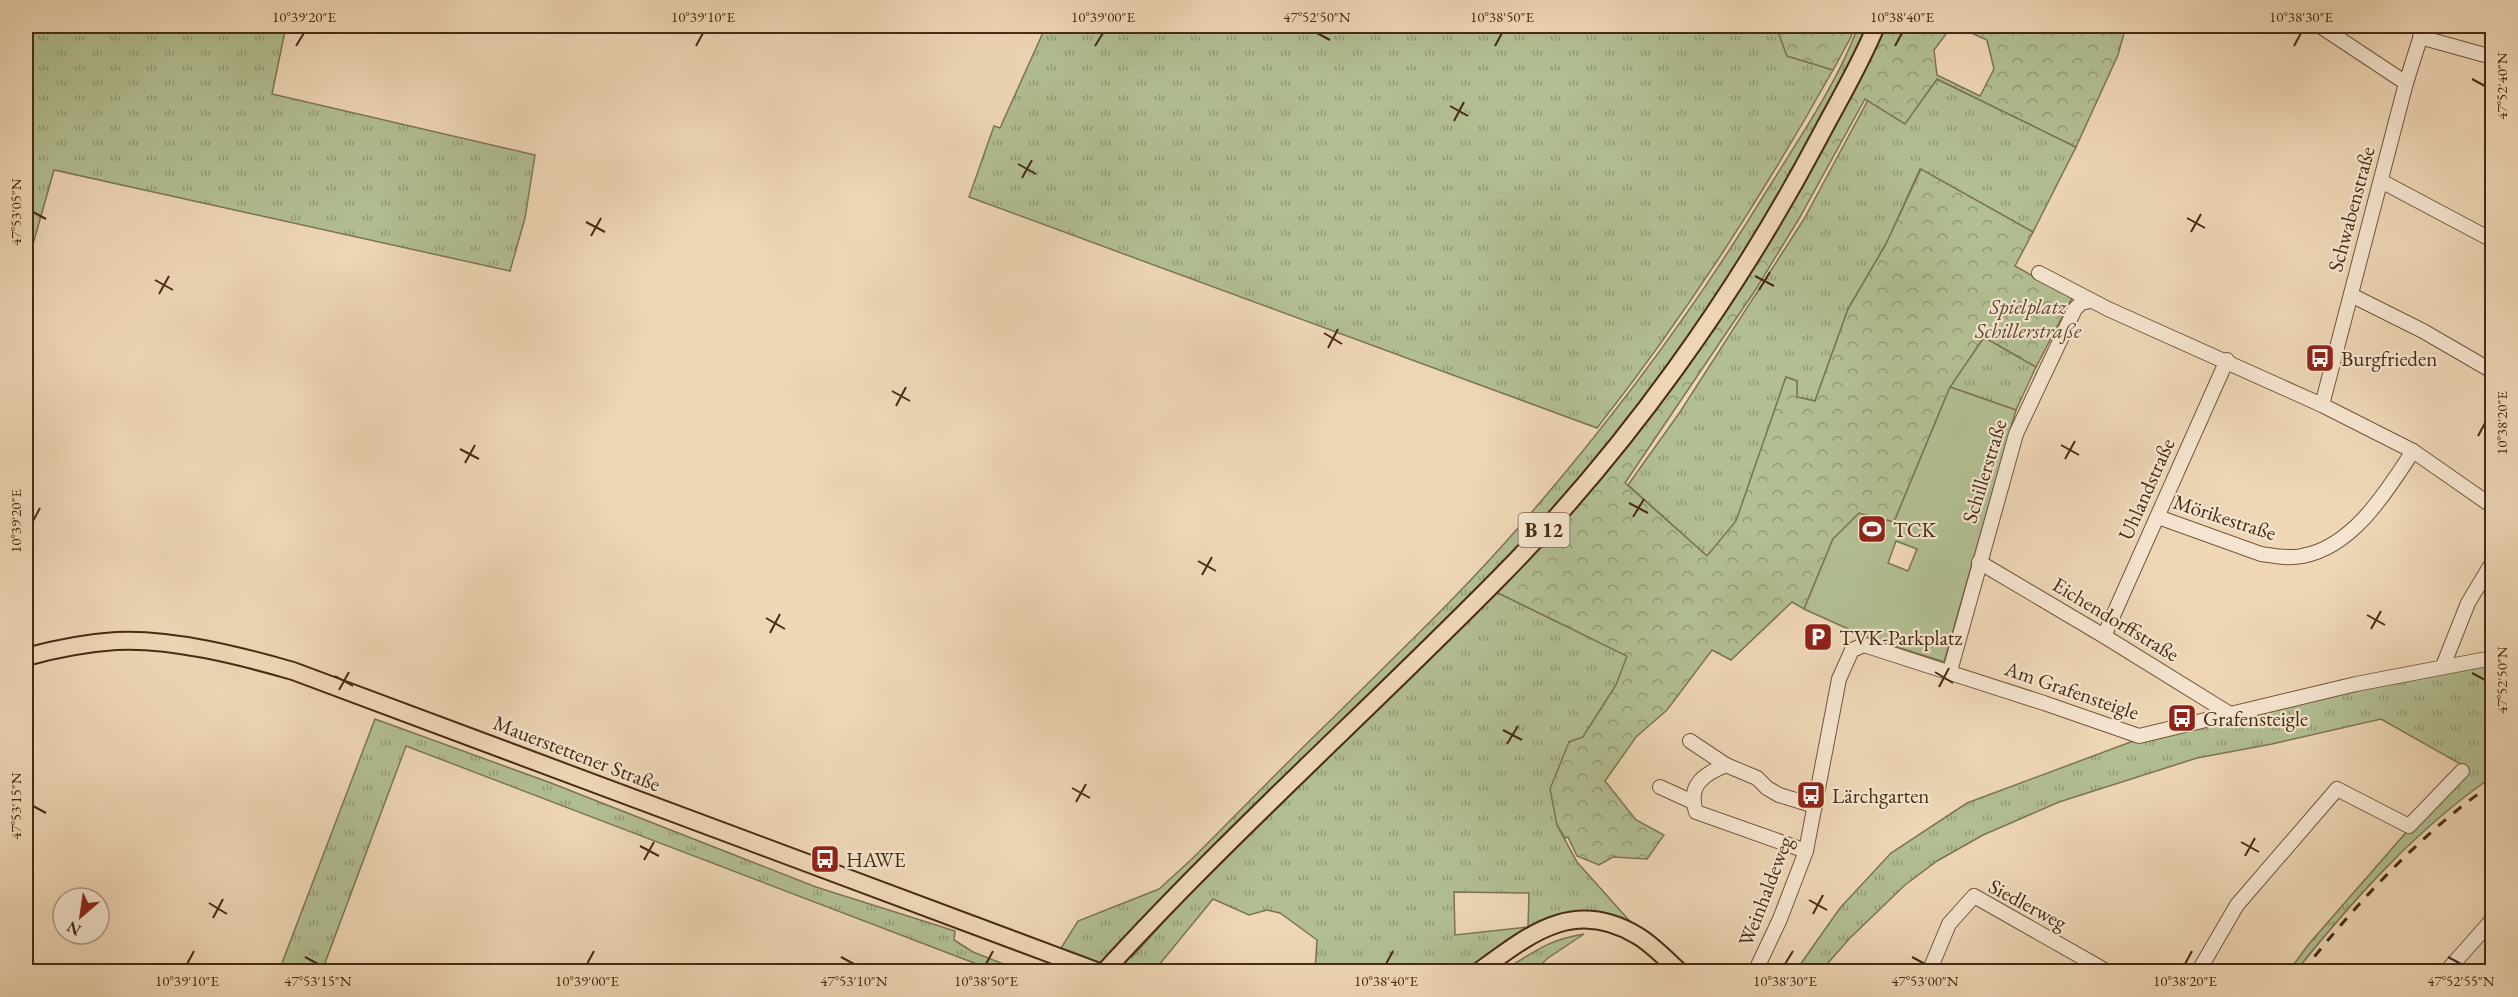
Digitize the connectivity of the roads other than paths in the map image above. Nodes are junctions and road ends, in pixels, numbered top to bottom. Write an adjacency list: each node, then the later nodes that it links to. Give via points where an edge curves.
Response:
1 (1876, 26): 35 (main road, B 12, via 1804,166 1753,252 1678,363 1605,458 1500,577 1193,878)
2 (2320, 26): 5 (street)
3 (2422, 31): 4 (street); 5 (street, Schwabenstraße)
4 (2493, 57)
5 (2406, 83): 6 (street, Schwabenstraße)
6 (2380, 181): 7 (street); 9 (street, Schwabenstraße)
7 (2493, 240)
8 (2039, 273): 10 (street)
9 (2351, 295): 12 (street); 13 (street, Schwabenstraße)
10 (2091, 301): 11 (street); 17 (street, Schillerstraße, via 2075,309 2023,416)
11 (2227, 360): 13 (street); 16 (street, Uhlandstraße)
12 (2493, 371)
13 (2322, 405): 14 (street)
14 (2413, 451): 15 (street); 16 (street, Mörikestraße, via 2381,500 2339,542 2301,557 2261,554)
15 (2493, 506)
16 (2158, 517): 19 (street, Uhlandstraße)
17 (1979, 562): 19 (street, Eichendorffstraße); 24 (street, Schillerstraße)
18 (2493, 563): 23 (street, via 2468,603)
19 (2104, 636): 25 (street, Eichendorffstraße)
20 (1852, 650): 24 (street, Am Grafensteigle, via 1864,645); 31 (street, Weinhaldeweg, via 1839,679)
21 (26, 657): 34 (main road, Mauerstettener Straße, via 117,641 179,646 248,658 293,671)
22 (2493, 658): 23 (street, Am Grafensteigle)
23 (2443, 666): 25 (street, Am Grafensteigle)
24 (1950, 671): 25 (street, Am Grafensteigle, via 2139,736)
25 (2230, 714)
26 (1690, 741): 27 (street)
27 (1726, 765): 30 (street, via 1706,773 1697,785); 31 (street, via 1757,778 1779,795)
28 (2462, 771): 41 (street, via 2409,826 2337,789 2237,904)
29 (1660, 787): 30 (street)
30 (1693, 802): 32 (street, via 1696,812)
31 (1815, 806): 32 (street, Weinhaldeweg)
32 (1806, 851): 38 (street, Weinhaldeweg)
33 (2490, 927): 42 (street)
34 (1100, 972)
35 (1104, 972)
36 (1478, 972): 37 (main road, via 1528,935 1556,922 1592,919 1618,925 1641,937)
37 (1680, 972)
38 (1755, 972)
39 (1929, 972): 40 (street, Siedlerweg, via 1949,924 1974,896)
40 (2108, 972)
41 (2198, 972)
42 (2446, 972)

